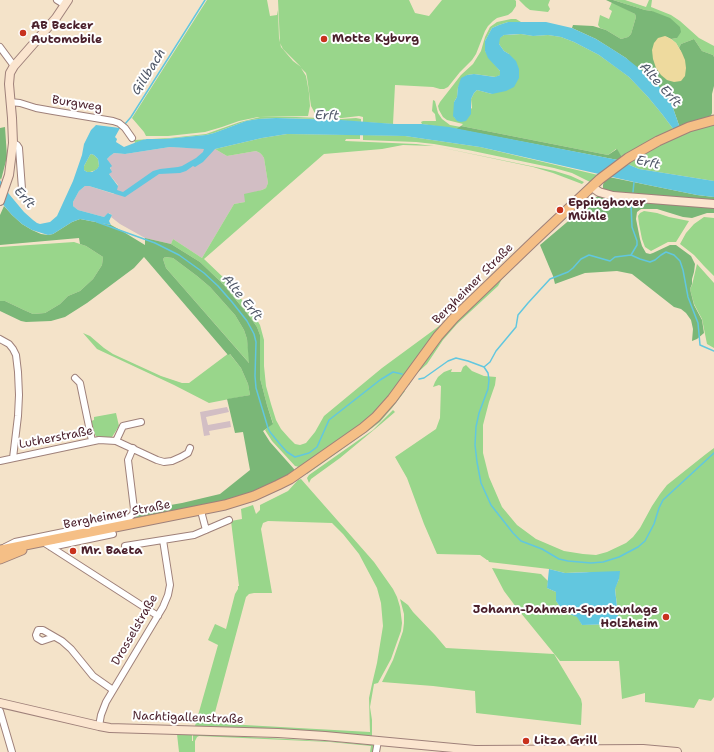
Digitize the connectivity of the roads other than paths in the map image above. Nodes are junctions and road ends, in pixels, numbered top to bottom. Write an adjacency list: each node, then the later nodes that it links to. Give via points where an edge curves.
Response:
1 (57, 0): 2 (street)
2 (67, 3): 4 (main road)
3 (0, 47): 4 (street)
4 (14, 66): 5 (main road, via 9,80)
5 (10, 102): 7 (street, Burgweg, via 113,121 125,128); 8 (main road)
6 (714, 120): 9 (main road, Bergheimer Straße, via 689,127 647,147 628,158)
7 (132, 138)
8 (13, 143): 10 (street, via 19,148); 11 (main road, via 7,182)
9 (592, 187): 12 (main road, via 612,196); 22 (main road, Bergheimer Straße, via 454,318 392,399 369,423 304,470 278,485 239,502)
10 (22, 189)
11 (0, 201)
12 (714, 204)
13 (0, 339): 20 (street, via 12,347 17,358 19,405)
14 (75, 378): 17 (street, via 80,383)
15 (141, 422): 16 (street, via 123,426)
16 (116, 441): 17 (street, Lutherstraße); 18 (street, Lutherstraße)
17 (92, 442): 20 (street, Lutherstraße)
18 (133, 448): 19 (street, Lutherstraße, via 157,460 168,462 186,455); 29 (street, Bergheimer Straße, via 128,463 134,509 132,516 15,542 7,545)
19 (190, 448)
20 (13, 458): 21 (street, Lutherstraße)
21 (0, 461)
22 (201, 511): 24 (street); 27 (main road, Bergheimer Straße)
23 (230, 520): 24 (street)
24 (206, 530): 26 (street, via 194,535)
25 (113, 534): 27 (street, Bergheimer Straße)
26 (163, 540): 28 (street); 30 (street, Drosselstraße, via 170,585 168,596)
27 (44, 544): 29 (main road, Bergheimer Straße); 30 (street)
28 (125, 546)
29 (0, 553)
30 (158, 616): 32 (street, Drosselstraße)
31 (54, 637): 32 (street, via 70,649 95,678)
32 (113, 690): 35 (street, Drosselstraße, via 104,706)
33 (0, 703): 35 (main road, Nachtigallenstraße)
34 (0, 711): 39 (street)
35 (99, 726): 36 (main road, Nachtigallenstraße, via 278,733)
36 (378, 741): 38 (main road, Nachtigallenstraße, via 475,750); 40 (street)
37 (611, 750): 38 (main road, Nachtigallenstraße); 41 (main road, Nachtigallenstraße, via 651,749)
38 (534, 751)
39 (12, 752)
40 (376, 752)
41 (677, 752)

